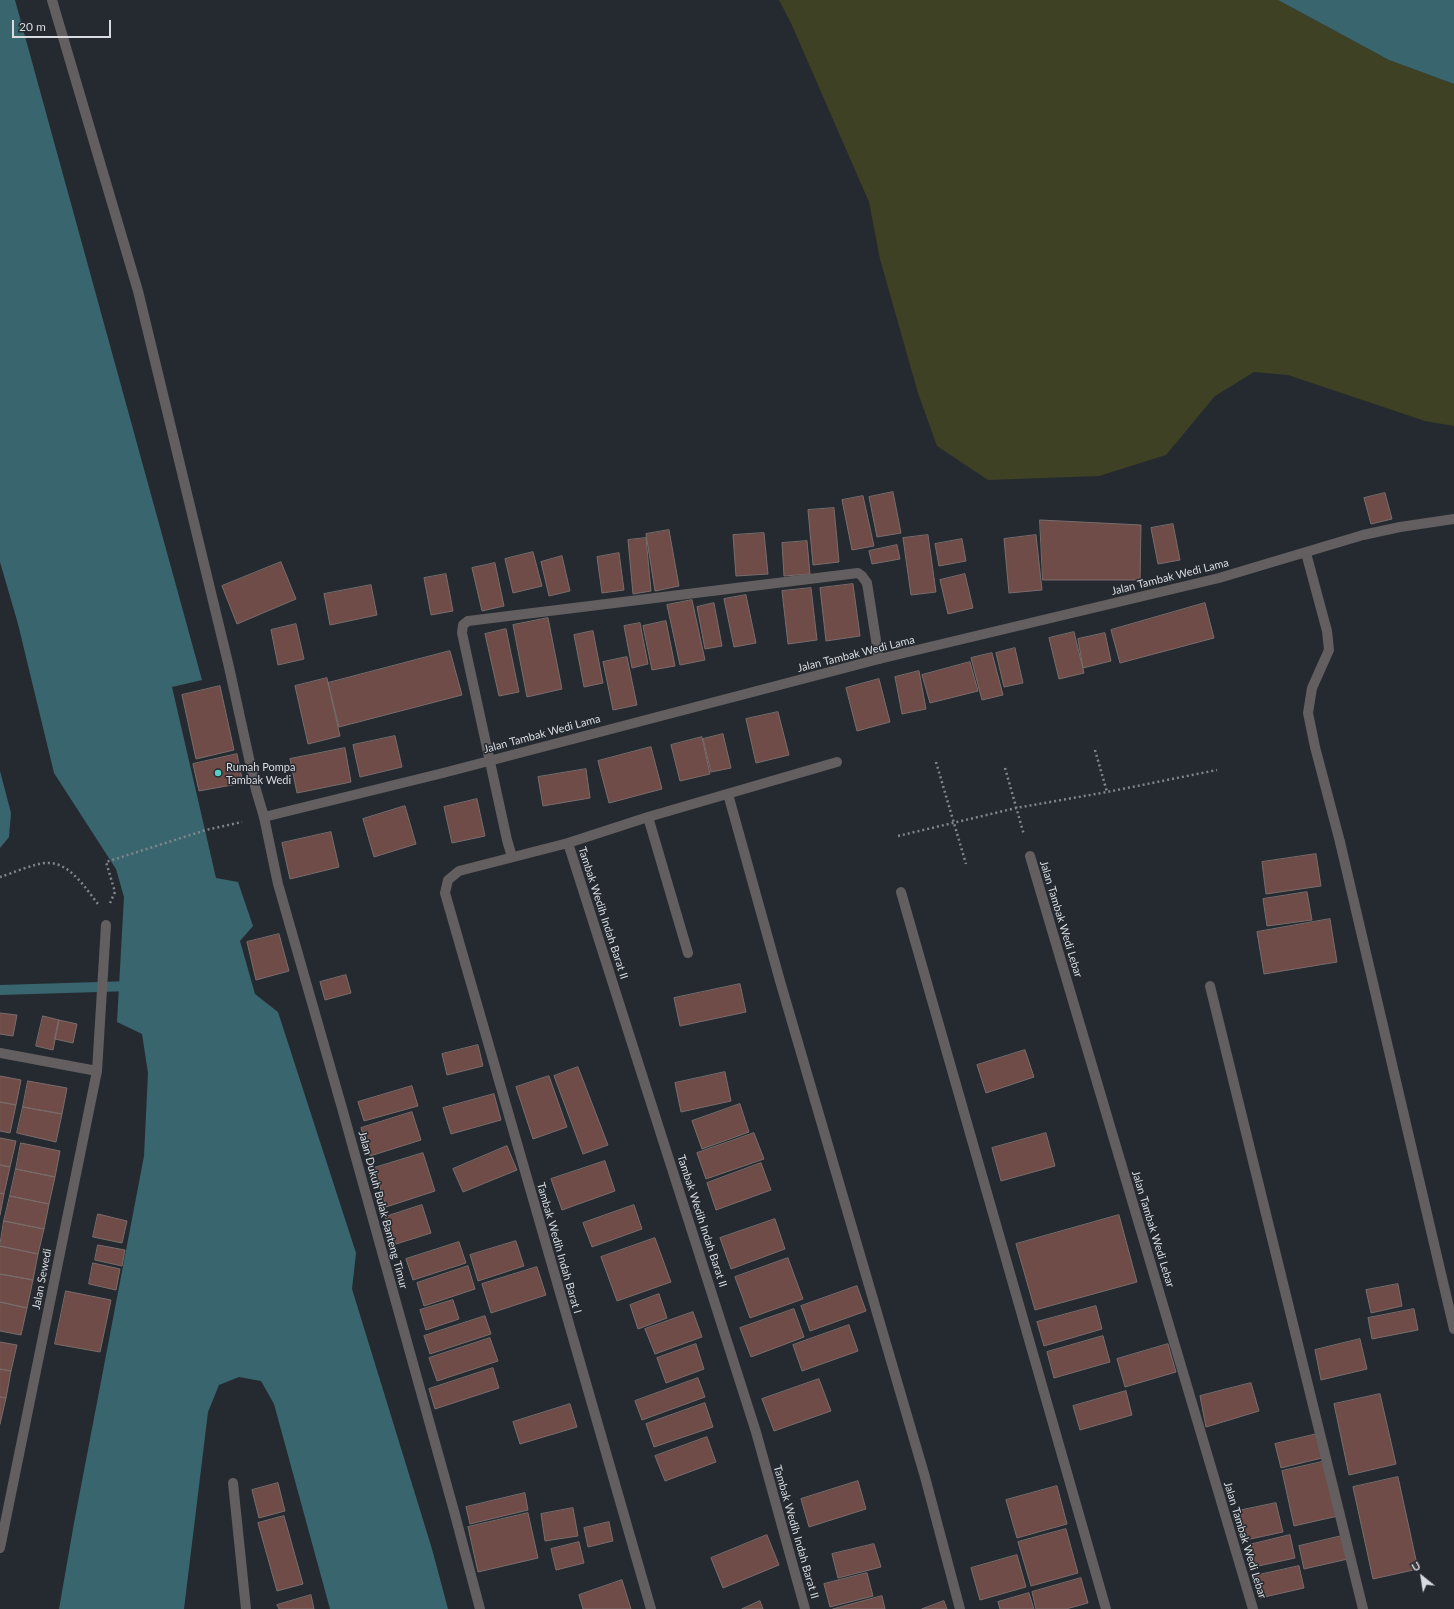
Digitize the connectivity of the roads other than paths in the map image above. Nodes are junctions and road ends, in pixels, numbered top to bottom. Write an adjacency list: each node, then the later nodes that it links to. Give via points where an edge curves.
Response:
1 (52, 0): 8 (street, Jalan Dukuh Bulak Banteng Timur, via 138,291)
2 (1454, 519): 3 (street, Jalan Tambak Wedi Lama, via 1400,527)
3 (1306, 553): 4 (street, Jalan Tambak Wedi Lama, via 1219,578); 19 (street, via 1327,631 1329,650 1312,688 1308,713)
4 (879, 660): 5 (street, Jalan Tambak Wedi Lama); 5 (street, via 867,583 858,573 468,620 463,625 462,633)
5 (491, 760): 8 (street, Jalan Tambak Wedi Lama); 12 (street)
6 (837, 762): 7 (street)
7 (728, 794): 9 (street); 26 (street, via 925,1477)
8 (264, 817): 23 (street, Jalan Dukuh Bulak Banteng Timur, via 278,884)
9 (648, 817): 10 (street); 15 (street)
10 (568, 843): 12 (street); 25 (street, Tambak Wedih Indah Barat II, via 756,1432)
11 (1030, 856): 28 (street, Jalan Tambak Wedi Lebar)
12 (512, 857): 24 (street, Tambak Wedih Indah Barat I, via 459,871 448,880 445,893)
13 (901, 892): 27 (street)
14 (106, 925): 18 (street, Jalan Sewedi)
15 (688, 953)
16 (1210, 986): 29 (street)
17 (0, 1053): 18 (street)
18 (97, 1071): 21 (street, Jalan Sewedi)
19 (1454, 1329)
20 (233, 1483): 22 (street)
21 (0, 1548)
22 (246, 1609)
23 (480, 1609)
24 (651, 1609)
25 (805, 1609)
26 (960, 1609)
27 (1106, 1609)
28 (1253, 1609)
29 (1363, 1609)

